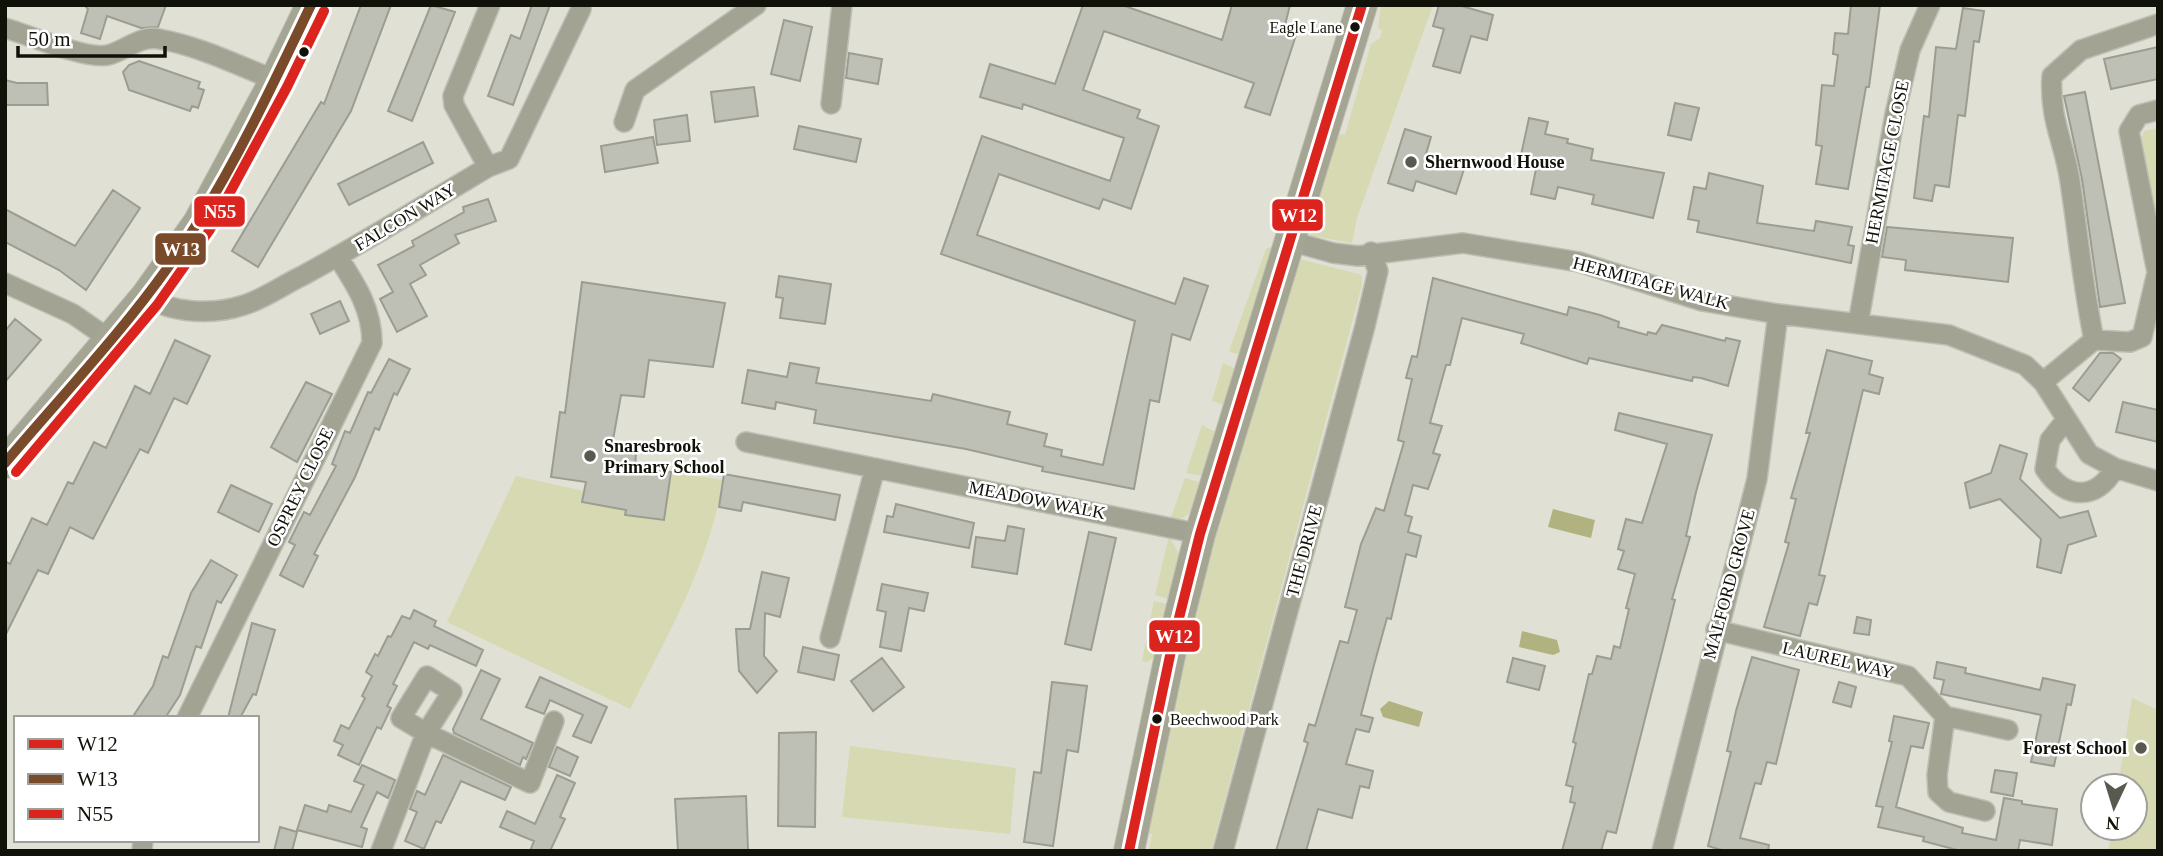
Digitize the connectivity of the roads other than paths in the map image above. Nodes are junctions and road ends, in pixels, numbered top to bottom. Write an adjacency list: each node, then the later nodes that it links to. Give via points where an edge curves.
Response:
1 (311, 5): 10 (main road)
2 (490, 5): 14 (street, via 453,96)
3 (756, 5): 13 (street, via 635,90)
4 (842, 5): 11 (street)
5 (1362, 5): 15 (main road)
6 (1930, 5): 22 (street, HERMITAGE CLOSE, via 1910,50 1895,114)
7 (581, 9): 14 (street, FALCON WAY, via 517,147 509,159)
8 (2158, 24): 24 (street, via 2081,50 2052,76 2050,104 2070,178)
9 (5, 28): 10 (street, via 89,54 108,55 156,38)
10 (275, 80): 20 (main road, via 210,204)
11 (831, 104)
12 (2158, 110): 18 (street, via 2139,115 2129,131)
13 (624, 122)
14 (488, 167): 17 (street, FALCON WAY)
15 (1290, 242): 16 (street, HERMITAGE WALK, via 1333,253 1358,256); 32 (main road)
16 (1371, 252): 21 (street, HERMITAGE WALK, via 1463,243 1524,252 1579,262 1702,301); 42 (street, THE DRIVE, via 1378,271)
17 (338, 257): 20 (street, FALCON WAY, via 245,305 174,309); 35 (street, OSPREY CLOSE, via 369,312 372,343)
18 (2157, 277): 24 (street, via 2142,337 2130,342)
19 (5, 283): 23 (street, via 73,314)
20 (146, 296): 23 (main road)
21 (1778, 314): 22 (street, HERMITAGE WALK); 33 (street, MALFORD GROVE, via 1757,479)
22 (1858, 324): 25 (street, HERMITAGE WALK, via 1950,335 2025,365)
23 (109, 339): 28 (main road)
24 (2094, 340): 25 (street)
25 (2043, 382): 26 (street, HERMITAGE WALK)
26 (2066, 420): 30 (street, HERMITAGE WALK, via 2089,454); 30 (street, via 2050,440 2045,469 2054,482 2070,492 2089,492 2106,482)
27 (746, 442): 29 (street, MEADOW WALK)
28 (5, 463)
29 (874, 468): 32 (street, MEADOW WALK); 34 (street)
30 (2115, 468): 31 (street, HERMITAGE WALK)
31 (2158, 481)
32 (1200, 534): 41 (main road)
33 (1716, 631): 36 (street, LAUREL WAY, via 1908,676); 43 (street, MALFORD GROVE)
34 (830, 639)
35 (188, 716)
36 (1945, 716): 38 (street); 39 (street, via 1938,792 1949,802)
37 (554, 721): 40 (street, via 530,782 426,733)
38 (2008, 730)
39 (1985, 811)
40 (382, 851)
41 (1129, 851)
42 (1223, 851)
43 (1662, 851)

